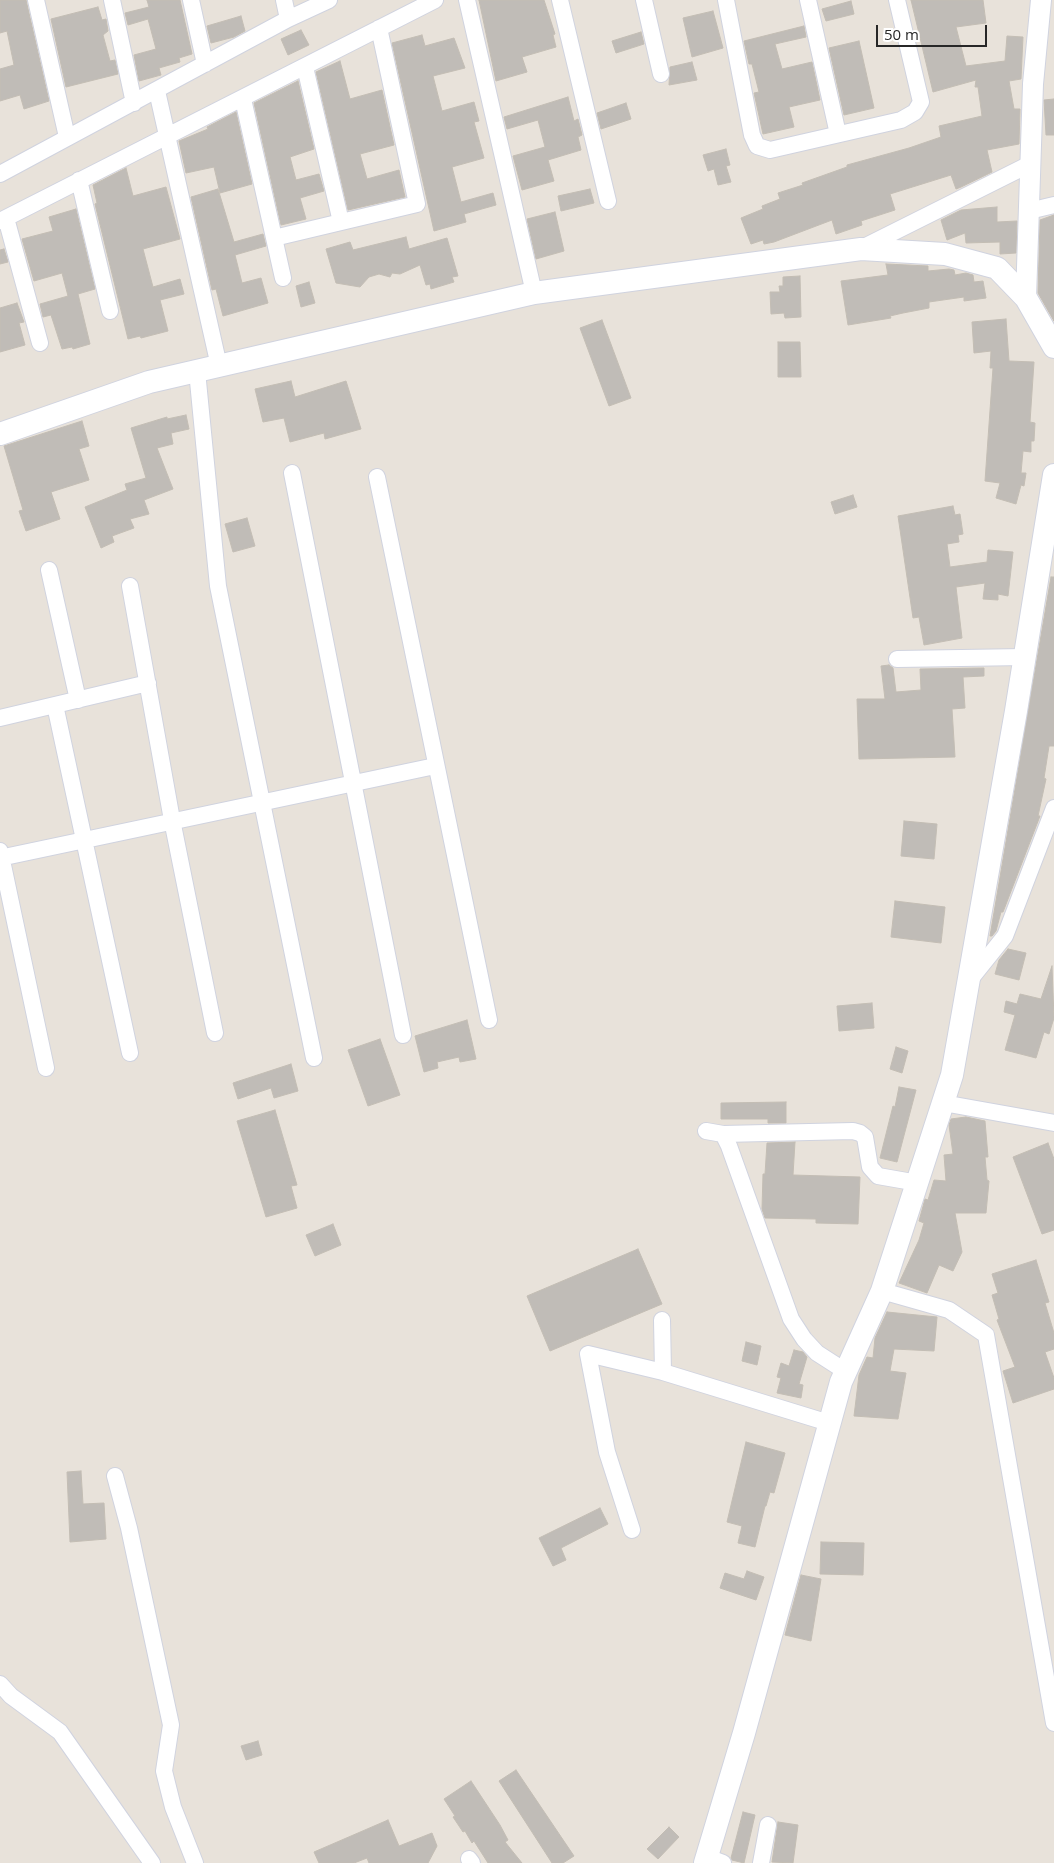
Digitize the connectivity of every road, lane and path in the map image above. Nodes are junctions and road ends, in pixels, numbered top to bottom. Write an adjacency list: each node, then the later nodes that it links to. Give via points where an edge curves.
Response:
1 (36, 0): 23 (street)
2 (112, 0): 21 (street)
3 (191, 0): 16 (street)
4 (284, 0): 14 (street)
5 (329, 0): 14 (street)
6 (435, 0): 15 (street)
7 (467, 0): 36 (street)
8 (560, 0): 28 (street)
9 (644, 0): 18 (street)
10 (726, 0): 22 (street, via 756,146 770,150)
11 (808, 0): 22 (street)
12 (897, 0): 22 (street, via 921,102 915,112 902,120)
13 (1041, 0): 25 (street)
14 (288, 19): 16 (street)
15 (379, 28): 17 (street); 32 (street, via 416,204)
16 (205, 64): 19 (street)
17 (305, 66): 20 (street); 32 (street)
18 (660, 74)
19 (158, 91): 21 (street); 24 (street)
20 (242, 99): 24 (street); 33 (street)
21 (134, 103): 23 (street)
22 (838, 134)
23 (67, 137): 26 (street)
24 (168, 138): 27 (street); 41 (street)
25 (1030, 164): 30 (street); 34 (street)
26 (0, 174)
27 (79, 180): 31 (street); 38 (street)
28 (608, 201)
29 (1054, 205): 30 (street)
30 (1028, 210): 37 (street)
31 (3, 220): 39 (street)
32 (341, 222): 33 (street)
33 (274, 238): 35 (street)
34 (861, 249): 36 (main road); 37 (main road, via 945,254 997,268)
35 (283, 278)
36 (534, 293): 41 (main road)
37 (1026, 298): 40 (main road)
38 (110, 311)
39 (40, 343)
40 (1054, 346)
41 (219, 366): 42 (main road)
42 (197, 371): 43 (main road, via 149,382); 57 (street, via 218,586)
43 (0, 434)
44 (292, 473): 56 (street)
45 (1054, 475): 49 (main road)
46 (377, 477): 55 (street)
47 (49, 570): 52 (street)
48 (130, 586): 51 (street)
49 (1025, 657): 50 (street); 62 (main road)
50 (897, 659)
51 (148, 683): 52 (street); 59 (street)
52 (78, 700): 53 (street)
53 (55, 705): 54 (street); 60 (street)
54 (0, 718)
55 (435, 766): 56 (street); 63 (street)
56 (351, 782): 57 (street); 65 (street)
57 (261, 801): 59 (street); 67 (street)
58 (1054, 808): 62 (street, via 1005,936)
59 (172, 820): 60 (street); 64 (street)
60 (82, 840): 61 (street); 66 (street)
61 (0, 855): 68 (street)
62 (968, 983): 69 (main road, via 952,1075)
63 (489, 1020)
64 (215, 1033)
65 (403, 1035)
66 (130, 1053)
67 (314, 1058)
68 (46, 1068)
69 (943, 1103): 70 (street); 73 (main road)
70 (1054, 1123)
71 (706, 1131): 72 (street)
72 (723, 1134): 73 (street, via 853,1130 865,1137 870,1167 878,1176); 76 (street, via 791,1319 817,1353)
73 (918, 1183): 74 (main road)
74 (882, 1290): 76 (main road); 82 (street, via 950,1310 986,1335)
75 (662, 1320): 77 (street)
76 (845, 1371): 78 (main road)
77 (664, 1372): 78 (street); 80 (street, via 588,1354 607,1452)
78 (829, 1423): 84 (main road)
79 (115, 1476): 86 (street, via 172,1725 164,1771 173,1807)
80 (632, 1530)
81 (0, 1684): 85 (street, via 60,1732)
82 (1054, 1723)
83 (768, 1825): 87 (street)
84 (712, 1861)
85 (152, 1863)
86 (194, 1863)
87 (762, 1863)

